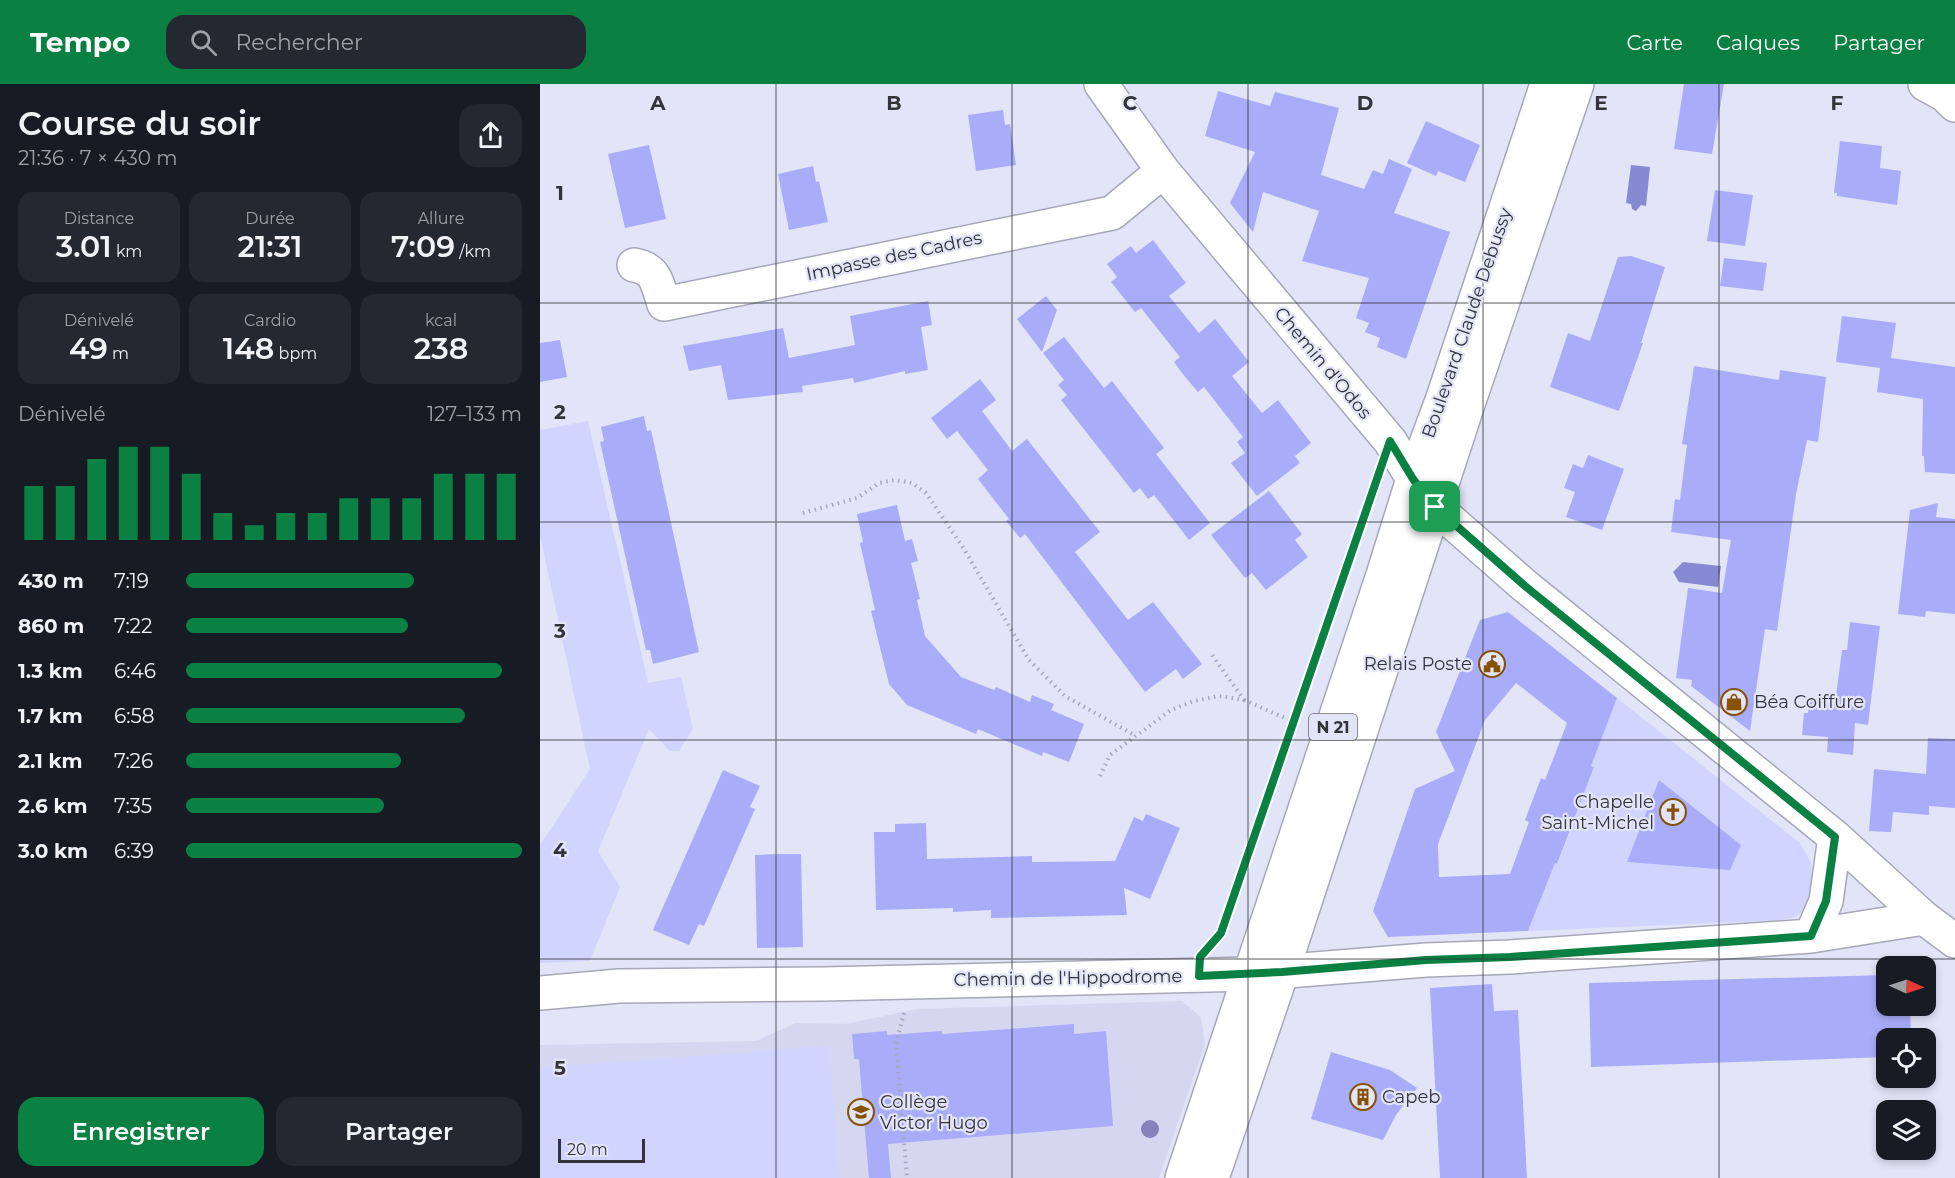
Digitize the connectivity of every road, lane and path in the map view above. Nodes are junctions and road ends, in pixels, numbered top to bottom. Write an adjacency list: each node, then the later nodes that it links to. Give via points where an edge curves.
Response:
1 (1101, 84): 6 (street, Chemin d'Odos)
2 (1547, 84): 9 (street, Boulevard Claude Debussy / N 21)
3 (1577, 84): 10 (street, Boulevard Claude Debussy / N 21)
4 (1925, 84): 5 (street)
5 (1955, 105)
6 (1163, 171): 7 (street, Impasse des Cadres, via 1112,213 664,304 652,272); 8 (street, Chemin d'Odos)
7 (634, 265)
8 (1390, 441): 9 (street, Chemin d'Odos); 14 (path)
9 (1413, 479): 10 (street, Chemin d'Odos); 21 (street, Boulevard Claude Debussy / N 21)
10 (1435, 507): 17 (street, Chemin d'Odos, via 1525,586); 21 (street, Boulevard Claude Debussy / N 21)
11 (803, 513): 15 (path, via 857,498 879,483 912,483 926,493 964,549 1029,660 1065,696)
12 (1212, 655): 13 (path)
13 (1244, 700): 14 (path); 15 (path, via 1218,696 1194,701 1170,710)
14 (1294, 722): 22 (path, via 1221,933 1200,957)
15 (1136, 736): 16 (path, via 1110,755)
16 (1100, 776)
17 (1835, 837): 18 (street, Chemin d'Odos); 19 (street, via 1826,901)
18 (1924, 918): 19 (street, Chemin de l'Hippodrome); 20 (street, Chemin d'Odos)
19 (1811, 936): 21 (street, Chemin de l'Hippodrome)
20 (1955, 941)
21 (1266, 973): 22 (street, Chemin de l'Hippodrome); 26 (street, Boulevard Claude Debussy / N 21); 27 (street, Boulevard Claude Debussy / N 21)
22 (1199, 976): 23 (street, Chemin de l'Hippodrome, via 619,986)
23 (540, 993)
24 (904, 1012): 25 (path, via 897,1044)
25 (907, 1178)
26 (1182, 1178)
27 (1212, 1178)

